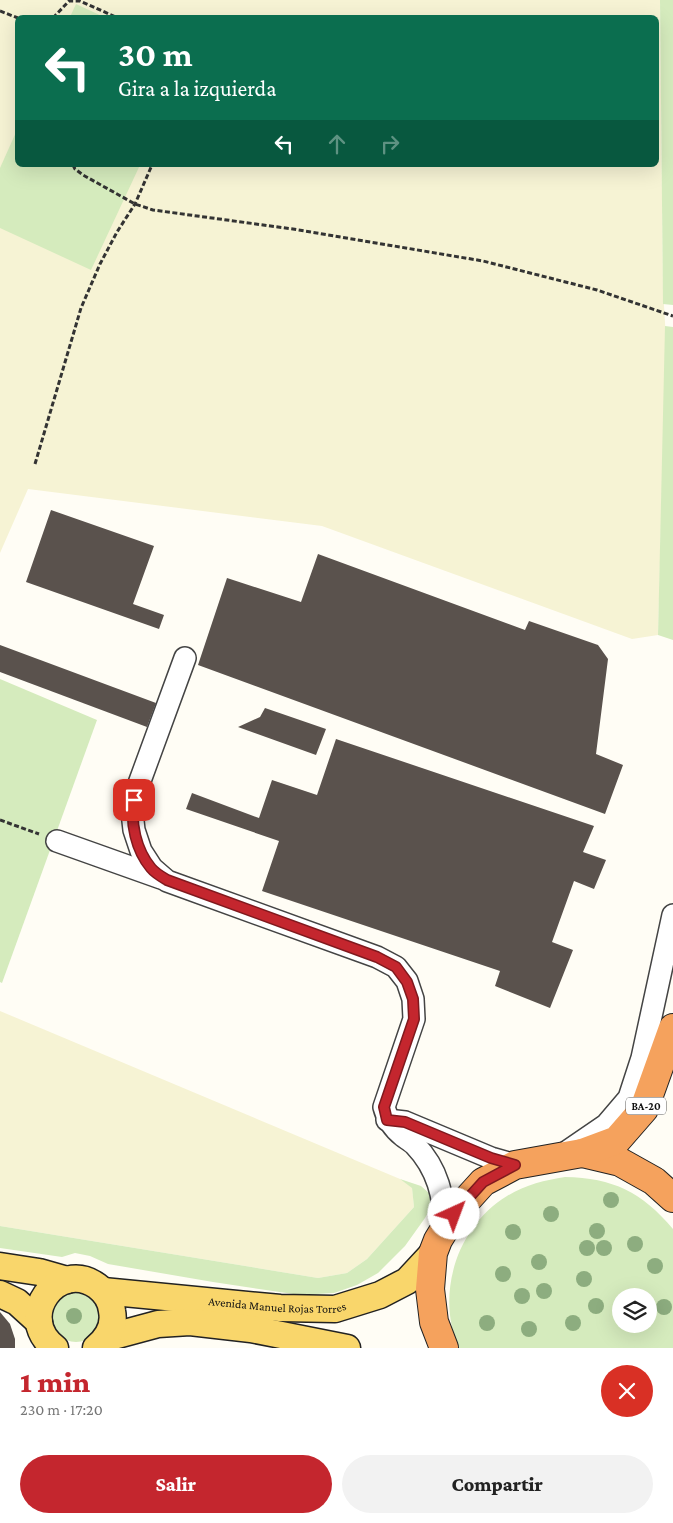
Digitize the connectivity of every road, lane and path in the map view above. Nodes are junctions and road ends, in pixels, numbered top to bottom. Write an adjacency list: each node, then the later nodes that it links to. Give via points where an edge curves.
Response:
1 (0, 11): 4 (path)
2 (56, 15): 3 (path, via 69,1 80,1)
3 (111, 15)
4 (15, 17)
5 (74, 167): 7 (path)
6 (151, 167): 7 (path)
7 (135, 204): 8 (path, via 153,210 312,232 483,261 597,290); 9 (path, via 100,264 82,308)
8 (673, 316)
9 (35, 464)
10 (185, 658): 13 (lane, via 137,789 132,812 141,851 152,868)
11 (0, 820): 12 (path)
12 (57, 841): 13 (lane)
13 (167, 880): 16 (lane, via 377,957 396,967 407,982 413,999 414,1019 384,1107)
14 (673, 915): 17 (lane, via 642,1058 628,1098 606,1125)
15 (673, 1028): 17 (highway, BA-20, via 644,1110 617,1140)
16 (387, 1120): 18 (lane, via 405,1122); 20 (lane, via 415,1144 428,1161 444,1202)
17 (570, 1155): 18 (highway, BA-20); 19 (highway, BA-20, via 620,1162 654,1181)
18 (515, 1165): 20 (highway, BA-20, via 483,1182)
19 (673, 1198)
20 (445, 1228): 21 (highway, BA-20)
21 (433, 1253): 24 (main road, Avenida Manuel Rojas Torres, via 407,1280 380,1295 335,1309 280,1308); 29 (highway, BA-20, via 430,1289 434,1322)
22 (0, 1266): 23 (main road, Avenida Manuel Rojas Torres)
23 (67, 1280): 24 (main road, Avenida Manuel Rojas Torres, via 87,1281); 26 (main road, via 44,1296 39,1311)
24 (103, 1291): 27 (main road, Avenida Manuel Rojas Torres, via 113,1316 112,1327)
25 (0, 1294): 26 (main road, via 17,1302)
26 (46, 1339)
27 (101, 1343): 28 (main road, Avenida Manuel Rojas Torres, via 158,1324 190,1322 251,1329)
28 (347, 1348)
29 (444, 1348)

